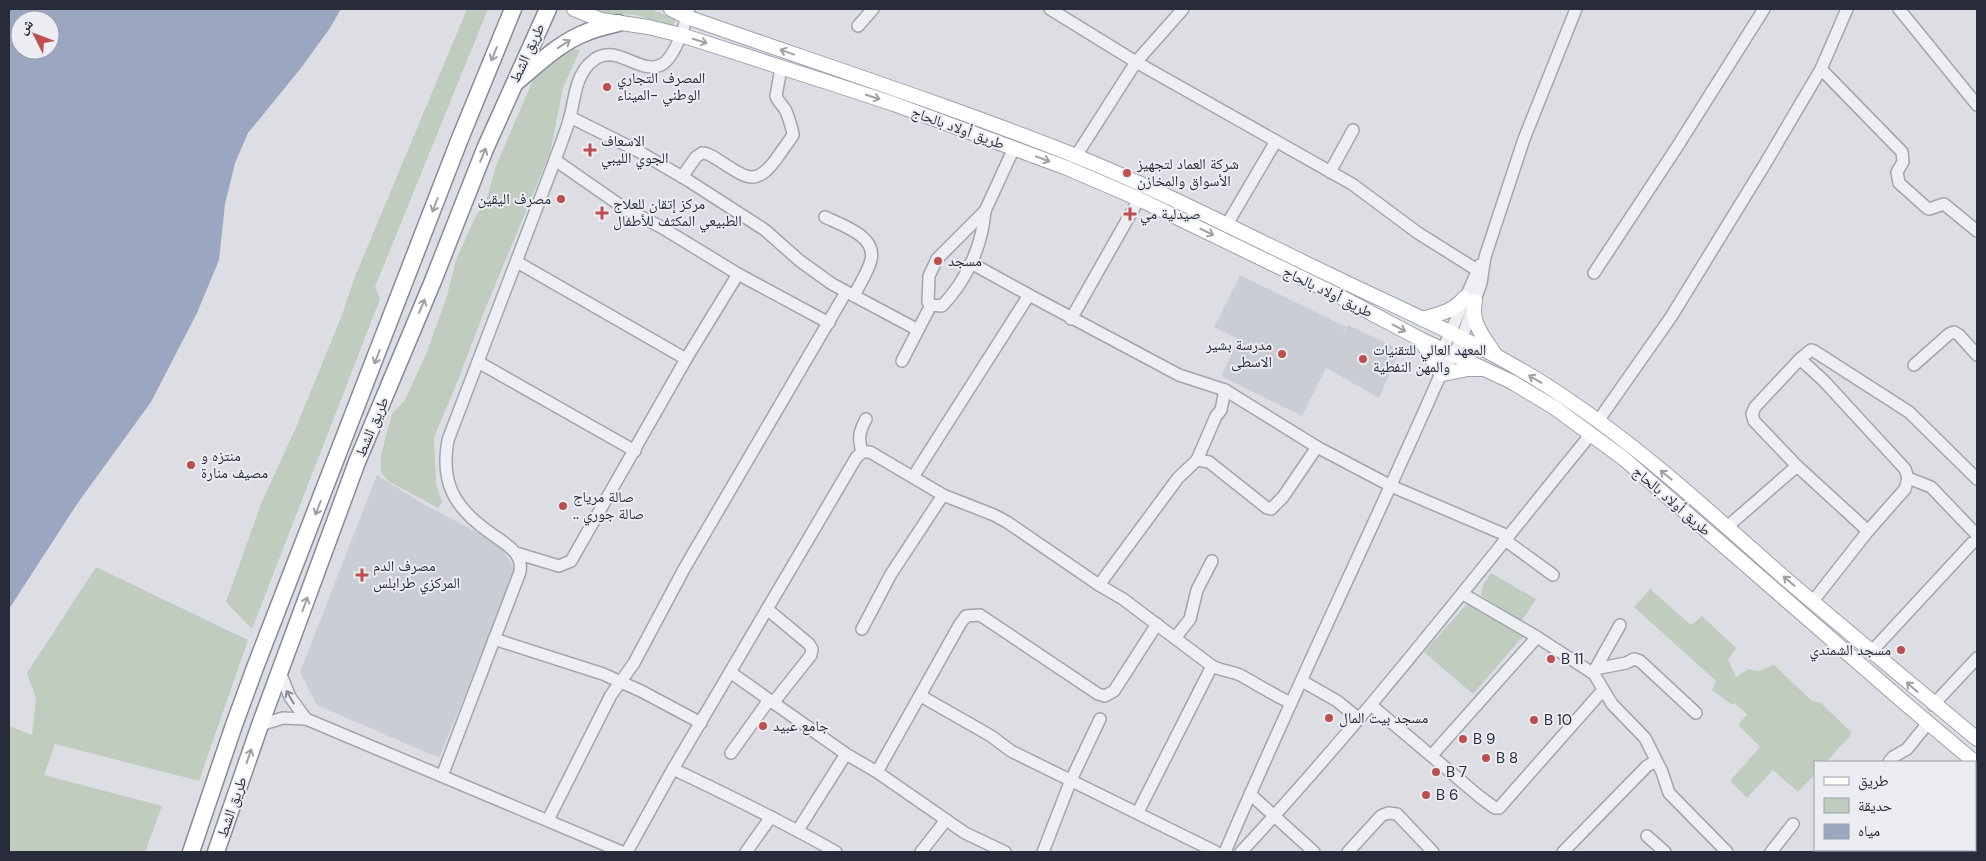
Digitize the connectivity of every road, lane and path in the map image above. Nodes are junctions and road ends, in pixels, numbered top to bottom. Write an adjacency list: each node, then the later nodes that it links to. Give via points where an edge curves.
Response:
1 (513, 9): 136 (highway, طريق الشط, one-way to 136, via 250,682)
2 (548, 9): 19 (highway, طريق الشط)
3 (574, 9): 13 (main road, طريق أولاد بالحاج)
4 (671, 9): 12 (main road, طريق أولاد بالحاج)
5 (873, 9): 14 (street)
6 (1050, 9): 16 (street)
7 (1183, 9): 16 (street)
8 (1576, 9): 34 (street, via 1528,130)
9 (1764, 9): 38 (street)
10 (1847, 9): 18 (street)
11 (1899, 9): 20 (street)
12 (688, 13): 15 (street); 25 (main road, طريق أولاد بالحاج, one-way to 12)
13 (618, 23): 15 (main road, طريق أولاد بالحاج, via 648,26); 19 (highway, one-way to 13, via 576,37)
14 (858, 26)
15 (681, 35): 17 (main road, طريق أولاد بالحاج, one-way to 17); 21 (street, via 668,59 656,67 616,55 593,61 577,84)
16 (1136, 62): 23 (street); 25 (street)
17 (781, 68): 24 (main road, طريق أولاد بالحاج, one-way to 24, via 894,104); 28 (street, via 776,96 786,111 793,133 767,172 748,177 702,153)
18 (1821, 69): 33 (street, via 1902,152 1898,183 1927,208 1944,204); 62 (street, via 1671,317)
19 (512, 85): 96 (highway, طريق الشط, one-way to 19, via 357,462)
20 (1977, 105)
21 (570, 117): 26 (street); 28 (street)
22 (1353, 130): 27 (street)
23 (1276, 141): 27 (street); 32 (street)
24 (1014, 148): 29 (main road, طريق أولاد بالحاج, one-way to 29); 30 (street)
25 (1076, 156): 32 (main road, طريق أولاد بالحاج)
26 (555, 160): 35 (street); 39 (street, via 624,208)
27 (1330, 172): 37 (street)
28 (682, 176): 40 (street, via 765,230 800,261)
29 (1139, 199): 44 (street); 49 (main road, طريق أولاد بالحاج, one-way to 49)
30 (985, 212): 36 (street, via 981,237); 43 (street, via 937,260 928,280 928,302)
31 (826, 217): 40 (street, via 861,235 871,249 871,260)
32 (1226, 226): 45 (main road, طريق أولاد بالحاج)
33 (1977, 231)
34 (1485, 257): 37 (street); 42 (street, via 1481,283)
35 (517, 262): 53 (street); 56 (street)
36 (971, 263): 41 (street); 43 (street, via 942,306)
37 (1476, 270): 42 (street)
38 (1594, 273)
39 (738, 274): 46 (street); 53 (street)
40 (850, 294): 46 (street); 47 (street)
41 (1029, 295): 44 (street); 69 (street)
42 (1470, 299): 45 (main road, via 1451,311); 48 (street); 52 (main road, via 1475,323)
43 (931, 305): 47 (street)
44 (1071, 319): 60 (street, via 1179,375)
45 (1422, 319): 48 (main road, طريق أولاد بالحاج)
46 (829, 323): 99 (street, via 684,568 634,663)
47 (918, 330): 55 (street)
48 (1456, 335): 50 (street); 52 (main road, طريق أولاد بالحاج)
49 (1420, 338): 50 (main road, طريق أولاد بالحاج); 59 (main road)
50 (1448, 352): 58 (main road, طريق أولاد بالحاج); 59 (street)
51 (1977, 354): 57 (street, via 1954,332)
52 (1496, 356): 62 (main road, طريق أولاد بالحاج, one-way to 52)
53 (686, 359): 65 (street)
54 (1800, 359): 68 (street, via 1752,414 1754,421); 70 (street, via 1905,469); 71 (street, via 1814,351 1909,412)
55 (902, 361)
56 (478, 362): 65 (street); 79 (street, via 448,440 446,476 465,513)
57 (1914, 365)
58 (1486, 369): 59 (main road); 63 (main road, طريق أولاد بالحاج, via 1555,408)
59 (1440, 374): 72 (street)
60 (1225, 390): 64 (street); 67 (street, via 1221,410)
61 (866, 419): 66 (street, via 858,438)
62 (1598, 421): 74 (main road, طريق أولاد بالحاج, one-way to 62)
63 (1591, 434): 77 (street); 111 (main road, طريق أولاد بالحاج, via 1623,458)
64 (1317, 447): 67 (street, via 1271,509 1208,462); 72 (street)
65 (635, 450): 79 (street, via 571,561 564,566 555,565)
66 (862, 452): 69 (street, via 870,452); 85 (street)
67 (1196, 460): 82 (street, via 1178,478)
68 (1797, 466): 74 (street); 75 (street)
69 (913, 477): 73 (street)
70 (1908, 478): 75 (street, via 1905,489); 76 (street, via 1931,486)
71 (1977, 479)
72 (1392, 486): 77 (street); 98 (street)
73 (943, 495): 82 (street, via 1001,518); 88 (street, via 891,574)
74 (1727, 527): 84 (main road, طريق أولاد بالحاج, one-way to 74)
75 (1868, 531): 84 (street)
76 (1977, 536)
77 (1507, 538): 81 (street); 83 (street)
78 (1977, 541): 92 (street)
79 (516, 553): 91 (street, via 520,572)
80 (1212, 561): 90 (street, via 1197,590 1190,619)
81 (1553, 575)
82 (1099, 585): 86 (street)
83 (1463, 594): 89 (street); 105 (street)
84 (1812, 601): 92 (main road, طريق أولاد بالحاج)
85 (767, 609): 97 (street); 102 (street, via 812,649 811,655)
86 (1157, 624): 90 (street); 101 (street, via 1114,691 1105,696 980,615 971,615 963,620)
87 (1620, 625): 95 (street)
88 (862, 629)
89 (1537, 637): 95 (street); 118 (street)
90 (1175, 638): 94 (street)
91 (494, 640): 99 (street, via 562,660); 125 (street)
92 (1872, 651): 104 (main road, طريق أولاد بالحاج, one-way to 92)
93 (1977, 658): 104 (street)
94 (1212, 666): 103 (street, via 1240,675); 128 (street)
95 (1594, 671): 100 (street); 106 (street, via 1634,659 1640,661)
96 (280, 672): 108 (street, one-way to 96, via 290,697); 112 (highway, طريق الشط)
97 (730, 672): 102 (street); 110 (street)
98 (1302, 681): 103 (street); 107 (street, via 1332,697)
99 (620, 682): 110 (street); 131 (street)
100 (1603, 690): 118 (street, via 1498,808 1487,803); 119 (street, via 1645,738)
101 (921, 696): 124 (street); 126 (street, via 1011,751)
102 (771, 701): 116 (street); 117 (street)
103 (1290, 703): 127 (street)
104 (1933, 704): 113 (main road, طريق أولاد بالحاج)
105 (1371, 705): 107 (street); 118 (street)
106 (1696, 713)
107 (1358, 718): 129 (street)
108 (306, 719): 112 (street, via 283,718); 125 (street)
109 (1100, 719): 126 (street)
110 (701, 723): 123 (street)
111 (1928, 723): 115 (main road, طريق أولاد بالحاج); 120 (street, via 1907,748)
112 (260, 724): 137 (highway, طريق الشط, one-way to 112)
113 (1971, 730): 114 (main road, طريق أولاد بالحاج)
114 (1977, 739)
115 (1952, 743): 121 (main road); 122 (main road, طريق أولاد بالحاج)
116 (731, 753)
117 (846, 754): 124 (street); 134 (street)
118 (1432, 755)
119 (1656, 761): 151 (street, via 1647,766); 153 (street, via 1669,793)
120 (1890, 761)
121 (1960, 761)
122 (1973, 761)
123 (673, 770): 130 (street); 139 (street)
124 (877, 772): 132 (street)
125 (442, 776): 131 (street)
126 (1071, 780): 128 (street); 144 (street)
127 (1250, 794): 129 (street); 146 (street)
128 (1138, 812): 145 (street)
129 (1275, 816): 147 (street); 148 (street)
130 (771, 817): 134 (street); 140 (street)
131 (548, 820): 138 (street)
132 (946, 820): 142 (street); 143 (street)
133 (1793, 824): 154 (street)
134 (798, 830): 141 (street)
135 (1647, 836): 152 (street)
136 (192, 852)
137 (216, 852)
138 (622, 852)
139 (627, 852)
140 (746, 852)
141 (836, 852)
142 (921, 852)
143 (1005, 852)
144 (1043, 852)
145 (1216, 852)
146 (1225, 852)
147 (1241, 852)
148 (1314, 852)
149 (1348, 852): 150 (street, via 1381,816 1392,813 1397,814)
150 (1432, 852)
151 (1563, 852)
152 (1665, 852)
153 (1727, 852)
154 (1771, 852)

